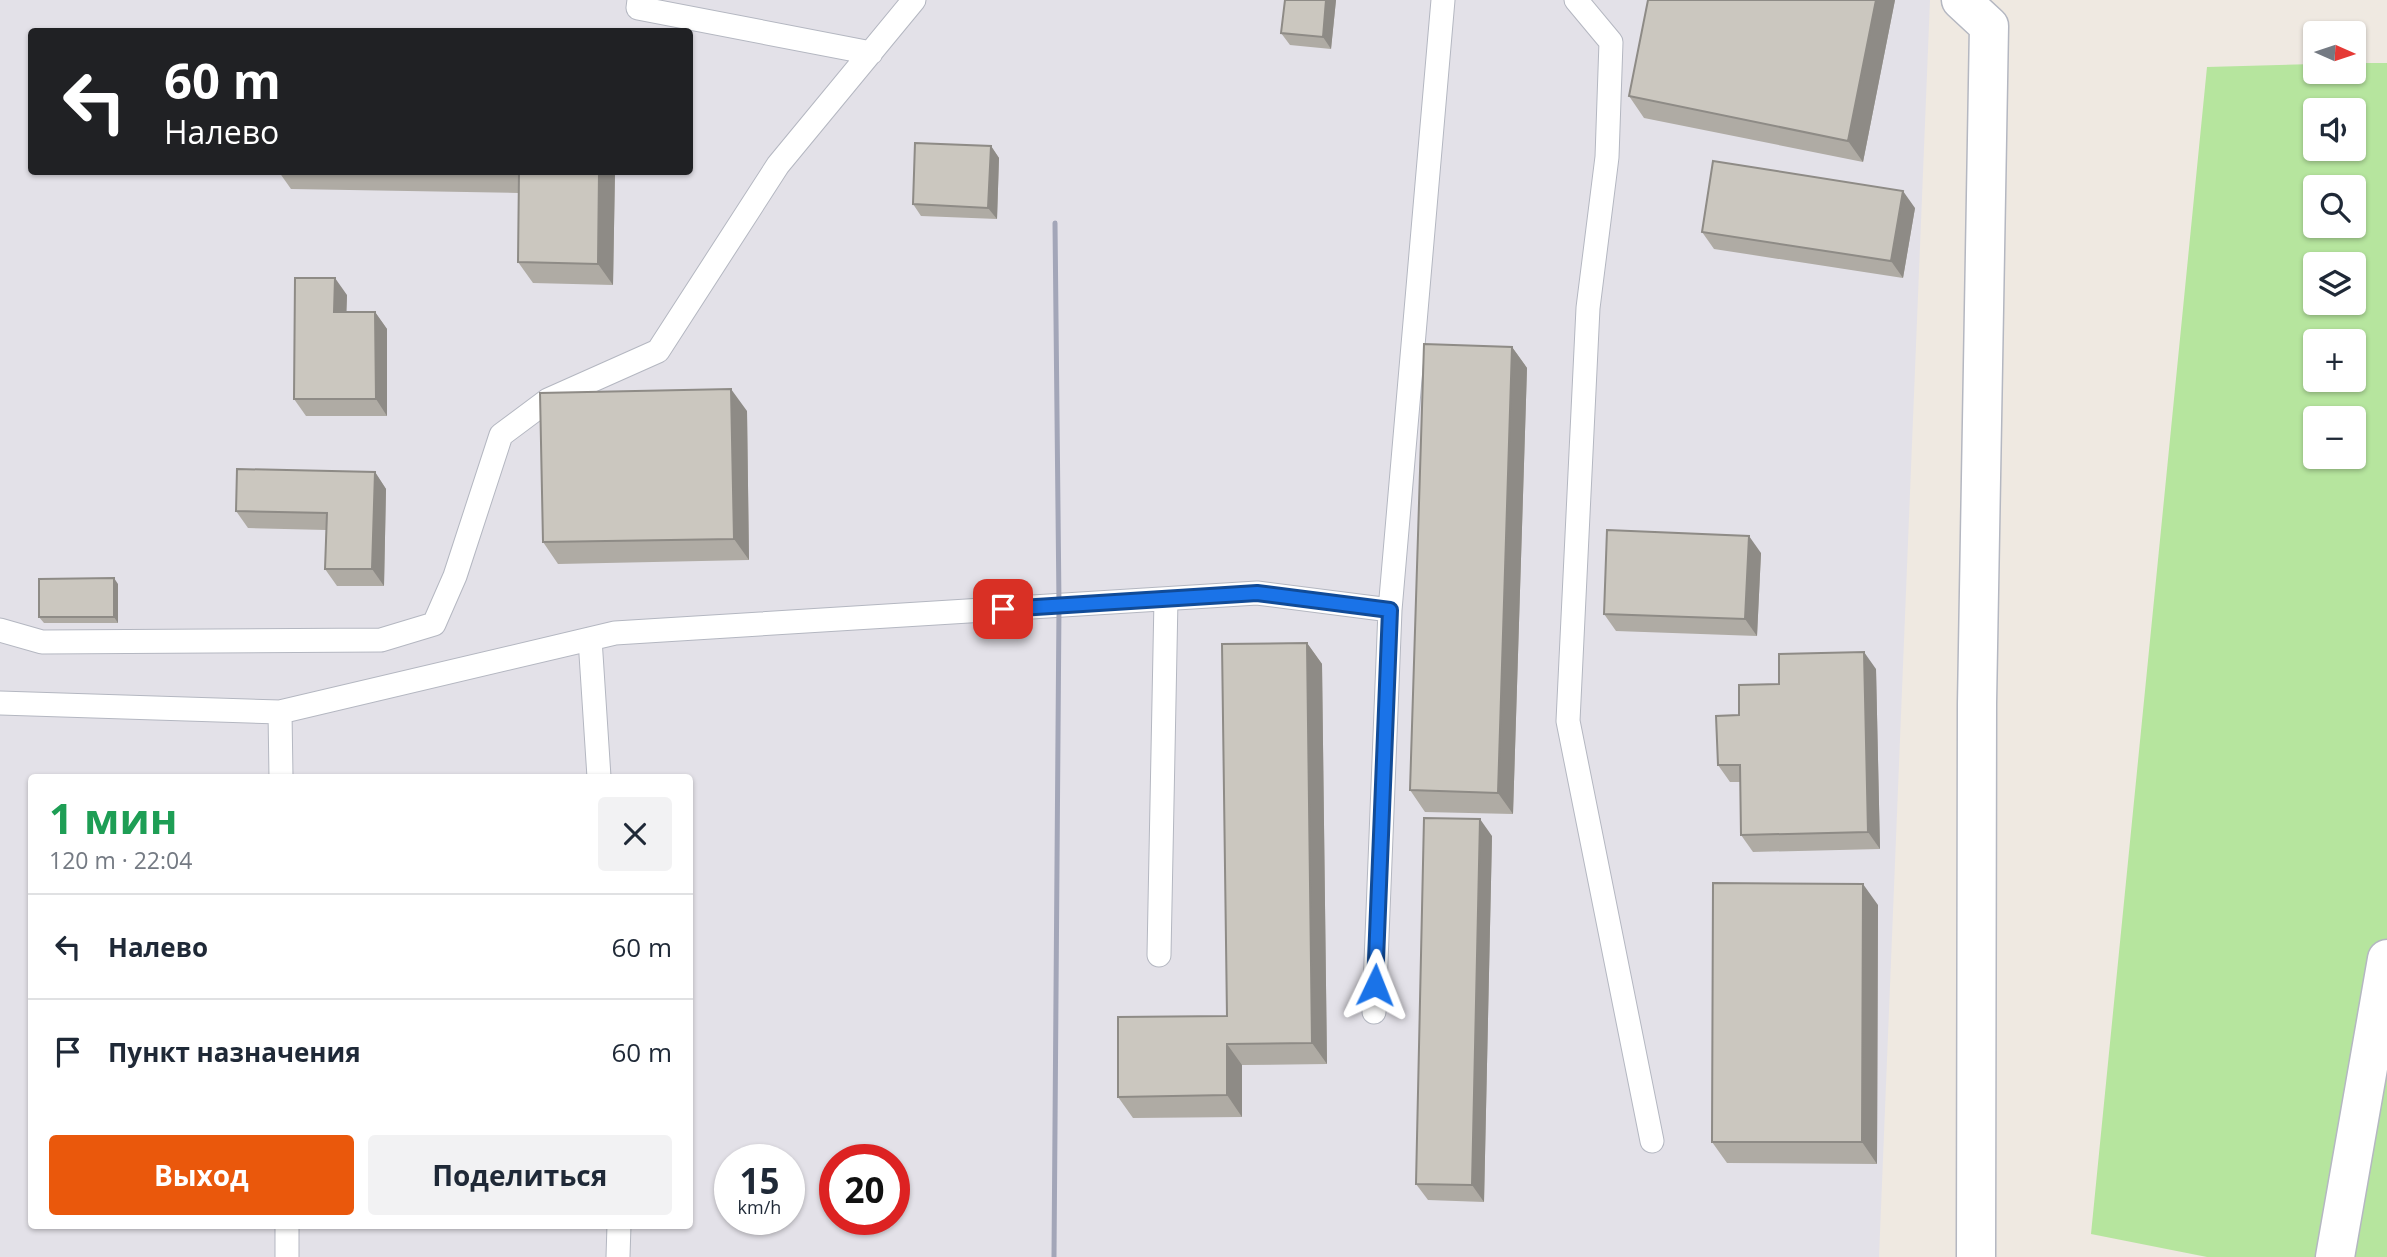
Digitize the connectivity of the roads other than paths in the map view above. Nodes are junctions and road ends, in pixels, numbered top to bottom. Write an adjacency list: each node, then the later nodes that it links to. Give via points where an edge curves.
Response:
1 (639, 0): 6 (lane, via 638,8)
2 (914, 0): 6 (lane)
3 (1443, 0): 8 (lane)
4 (1576, 0): 18 (lane, via 1611,42 1607,157 1588,308 1568,721)
5 (1961, 0): 23 (street, via 1989,26 1977,704)
6 (871, 53): 9 (lane, via 778,165 658,351 548,400 501,435 455,576 434,624 381,640 42,642)
7 (1166, 598): 8 (lane, via 1257,593); 10 (lane, via 615,633); 15 (lane)
8 (1390, 610): 17 (lane)
9 (0, 630)
10 (590, 639): 12 (lane); 14 (lane)
11 (0, 703): 12 (lane)
12 (280, 712): 13 (lane)
13 (281, 774)
14 (600, 774)
15 (1159, 955)
16 (2387, 959): 24 (street)
17 (1374, 1012)
18 (1652, 1141)
19 (286, 1229): 21 (lane)
20 (619, 1229): 22 (lane)
21 (287, 1257)
22 (618, 1257)
23 (1976, 1257)
24 (2335, 1257)

